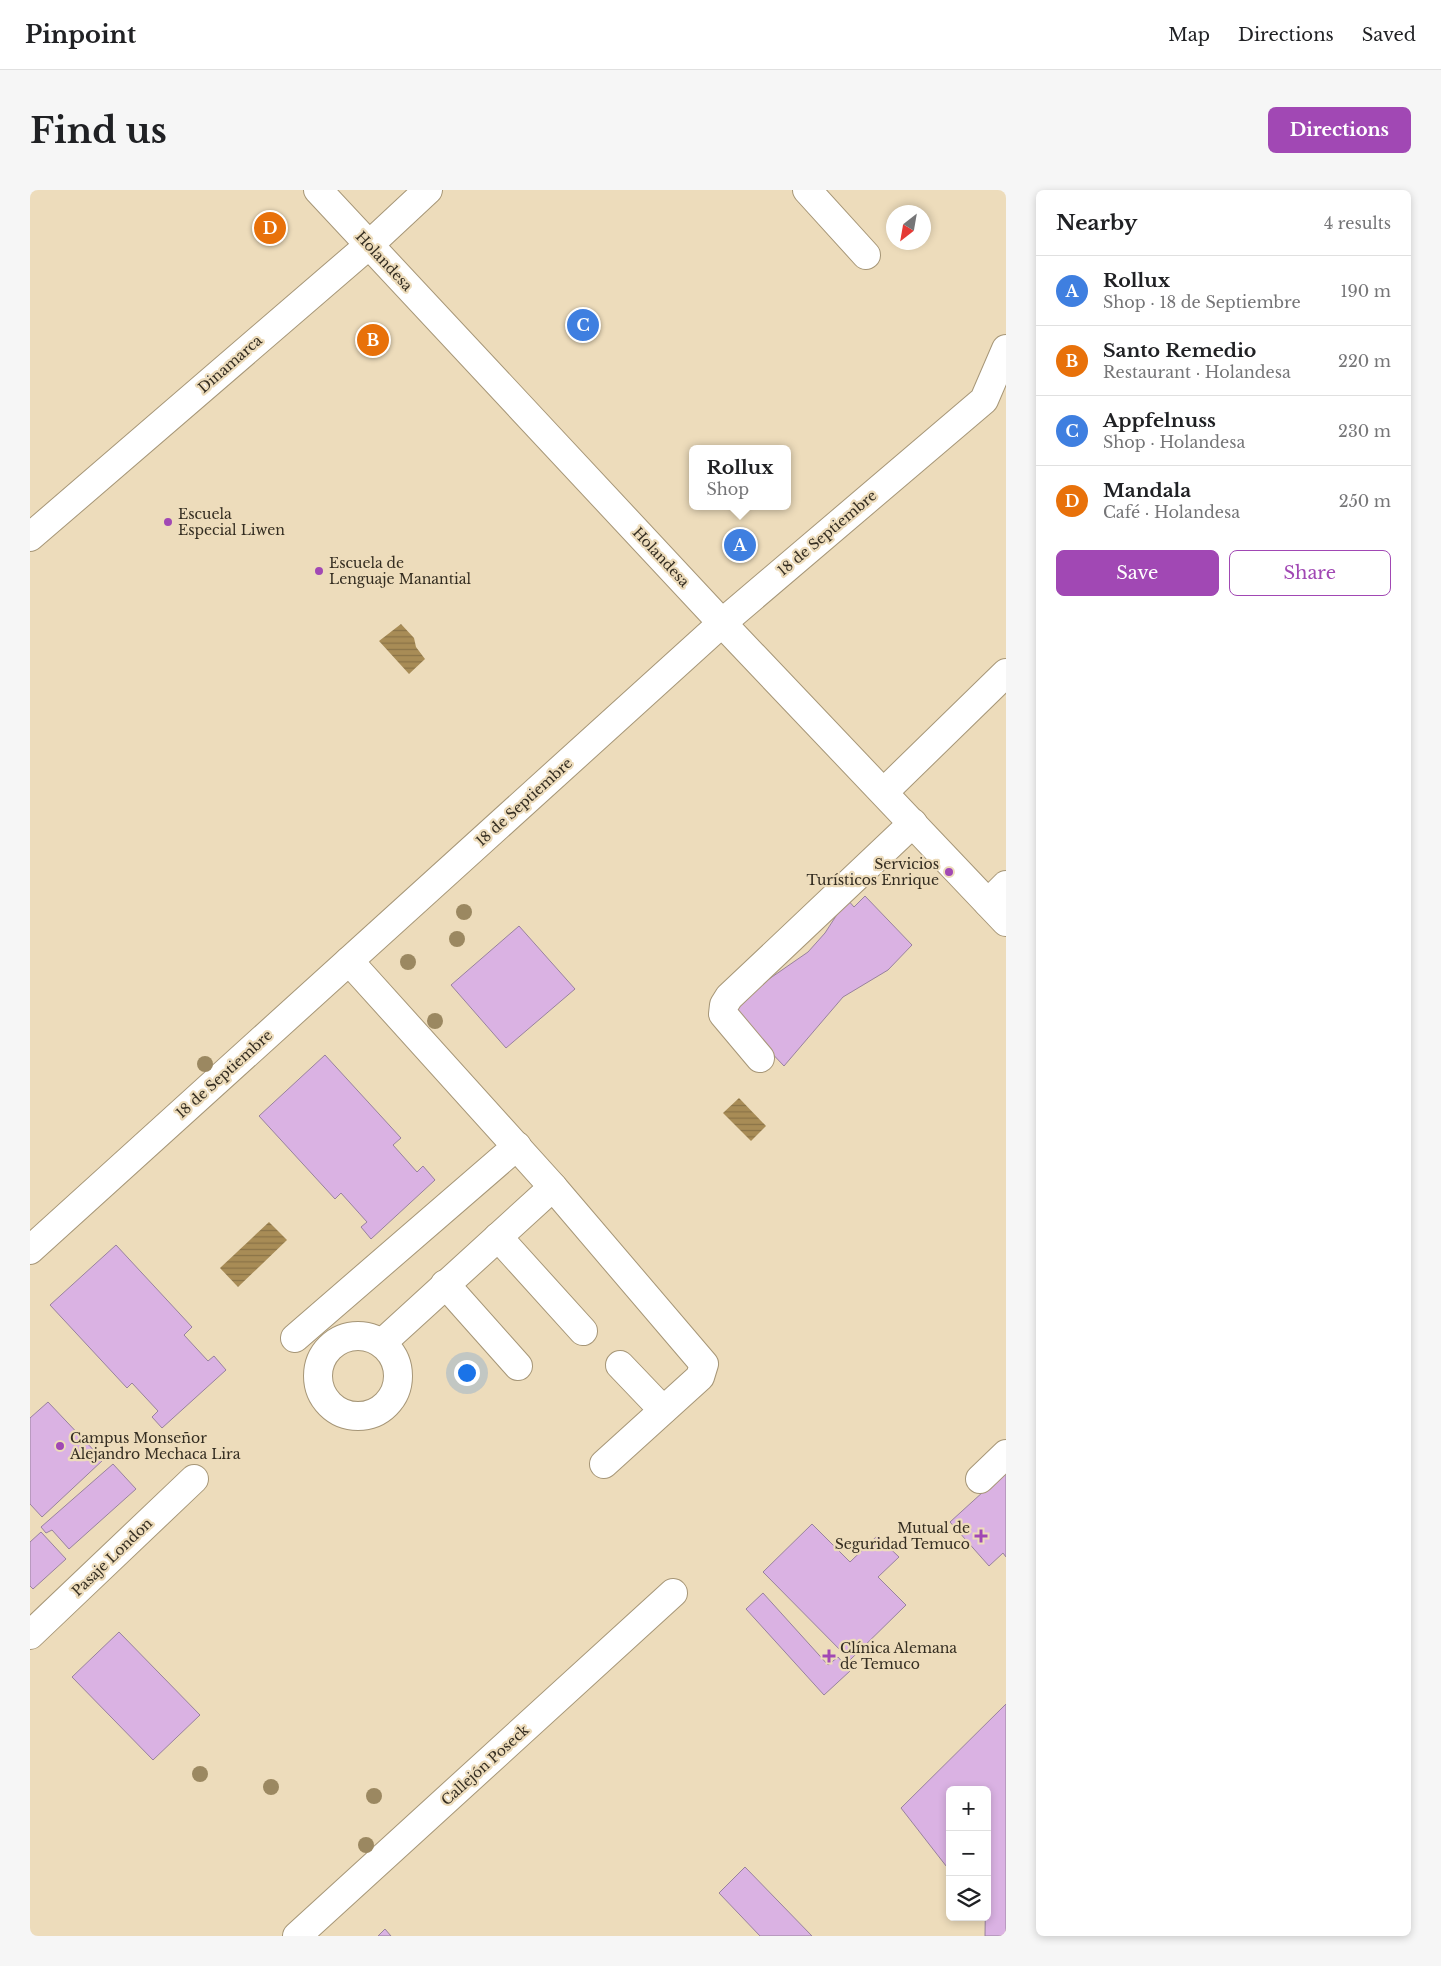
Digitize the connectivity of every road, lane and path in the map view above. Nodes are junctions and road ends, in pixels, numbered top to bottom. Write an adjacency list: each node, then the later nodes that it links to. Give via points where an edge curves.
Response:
1 (318, 190): 4 (street, Holandesa)
2 (428, 190): 4 (street, Dinamarca)
3 (807, 190): 5 (street)
4 (369, 245): 7 (street, Dinamarca); 8 (street, Holandesa)
5 (866, 255)
6 (1006, 349): 8 (street, 18 de Septiembre, via 984,400)
7 (30, 537)
8 (722, 623): 10 (street, Holandesa); 13 (street, 18 de Septiembre)
9 (1006, 673): 10 (street)
10 (884, 792): 11 (street, Holandesa)
11 (913, 823): 12 (street, Holandesa); 14 (street, via 724,1004 723,1014)
12 (1000, 904)
13 (349, 961): 15 (street); 18 (street, 18 de Septiembre)
14 (760, 1058)
15 (517, 1146): 16 (street); 21 (street)
16 (553, 1187): 17 (street); 25 (street, via 704,1364 700,1377)
17 (498, 1237): 19 (street); 20 (street)
18 (30, 1250)
19 (445, 1284): 22 (street); 24 (street)
20 (583, 1331)
21 (295, 1338)
22 (382, 1344)
23 (620, 1365): 25 (street)
24 (518, 1366)
25 (664, 1410): 27 (street)
26 (1006, 1454): 29 (street)
27 (604, 1464)
28 (194, 1479): 31 (street, Pasaje London)
29 (980, 1479)
30 (673, 1593): 32 (street, Callejón Poseck)
31 (30, 1635)
32 (300, 1935)

